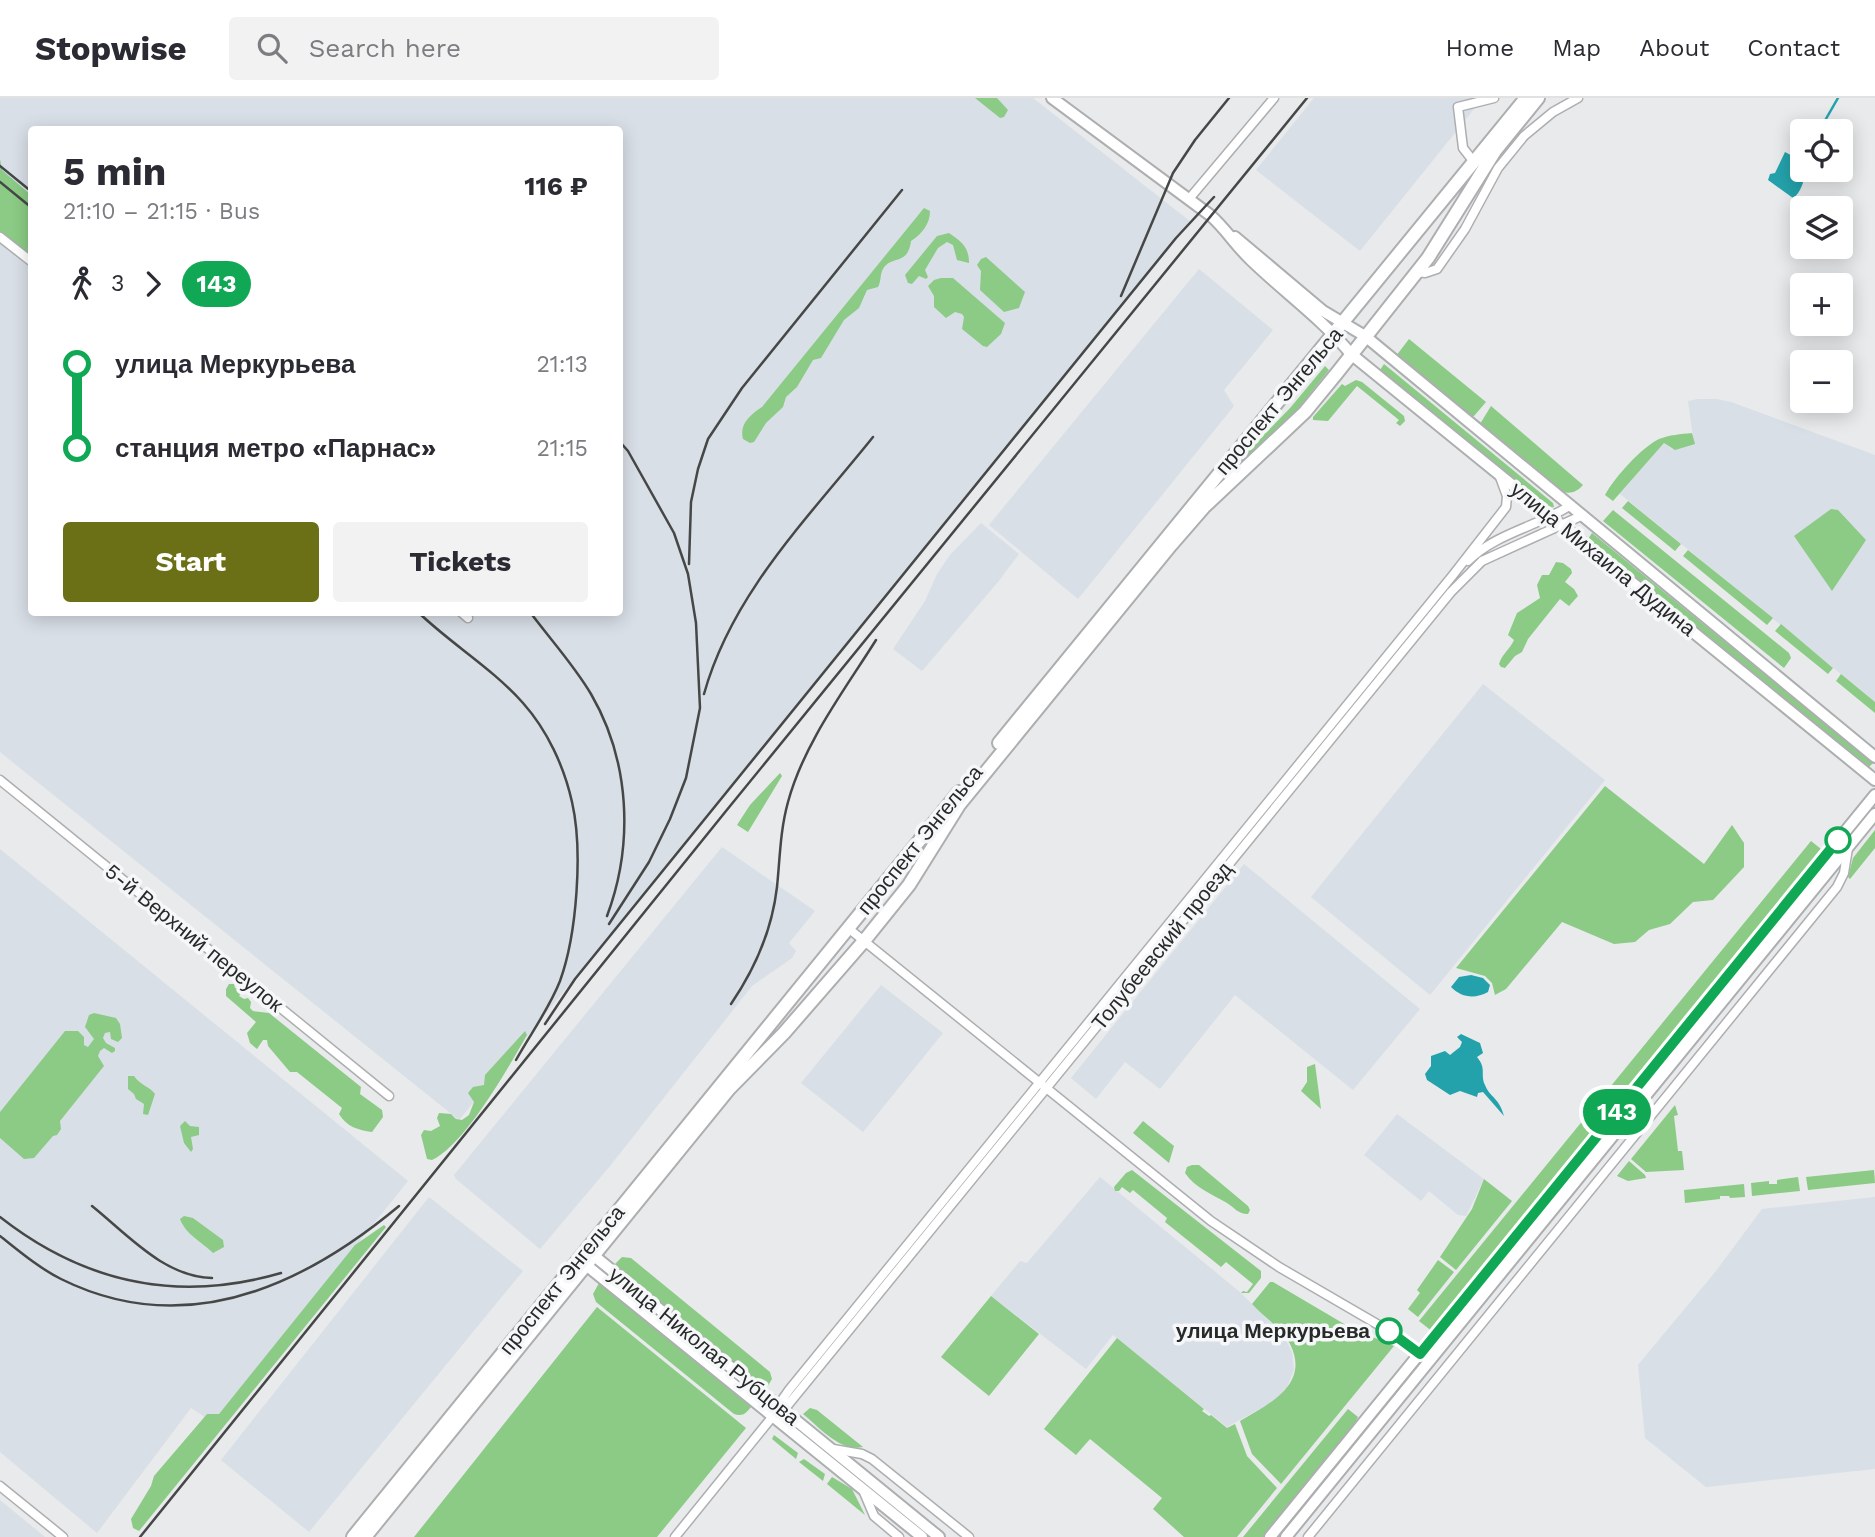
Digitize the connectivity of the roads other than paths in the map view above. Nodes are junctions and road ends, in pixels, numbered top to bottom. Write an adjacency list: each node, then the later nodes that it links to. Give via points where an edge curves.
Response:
1 (1052, 98): 9 (street)
2 (1274, 98): 9 (street)
3 (1494, 98): 8 (street, via 1458,107 1463,148)
4 (1526, 98): 7 (main road)
5 (1538, 98): 7 (main road)
6 (1578, 98): 12 (street, via 1524,136 1437,269)
7 (1491, 148): 8 (main road, проспект Энгельса); 12 (main road, проспект Энгельса)
8 (1474, 162): 13 (main road, проспект Энгельса)
9 (1189, 199): 13 (street, via 1323,311)
10 (0, 237): 11 (street)
11 (28, 259)
12 (1417, 272): 14 (main road, проспект Энгельса)
13 (1339, 330): 14 (street, улица Михаила Дудина); 15 (street, улица Михаила Дудина); 28 (main road, проспект Энгельса)
14 (1365, 336): 15 (main road, проспект Энгельса); 17 (street, улица Михаила Дудина)
15 (1352, 354): 16 (street, улица Михаила Дудина); 29 (main road, проспект Энгельса, via 1305,412 1204,507 1164,554 959,805 909,885)
16 (1499, 473): 19 (street, улица Михаила Дудина); 21 (street, Толубеевский проезд, via 1506,507)
17 (1571, 505): 18 (street, улица Михаила Дудина); 19 (street, Толубеевский проезд)
18 (1583, 514): 20 (street, Толубеевский проезд); 22 (street, улица Михаила Дудина)
19 (1552, 517): 20 (street, улица Михаила Дудина); 21 (street, Толубеевский проезд, via 1488,545)
20 (1562, 524): 24 (street, улица Михаила Дудина); 30 (street, Толубеевский проезд, via 1493,555 1468,572)
21 (1453, 575): 30 (street, Толубеевский проезд)
22 (1875, 757)
23 (0, 780): 31 (street, 5-й Верхний переулок)
24 (1875, 780)
25 (1875, 795): 33 (street)
26 (1875, 814): 27 (street)
27 (1849, 844): 33 (street); 48 (street, via 1837,887)
28 (848, 928): 29 (street); 32 (main road, проспект Энгельса)
29 (864, 941): 30 (street); 32 (main road, проспект Энгельса, via 729,1089)
30 (1043, 1085): 33 (street, via 1212,1221); 34 (street, Толубеевский проезд)
31 (389, 1096)
32 (587, 1258): 34 (street, улица Николая Рубцова); 39 (main road, проспект Энгельса); 40 (main road, проспект Энгельса)
33 (1424, 1358): 46 (street); 47 (street)
34 (778, 1411): 35 (street, улица Николая Рубцова); 37 (street, улица Николая Рубцова); 41 (street, Толубеевский проезд)
35 (830, 1449): 44 (street, улица Николая Рубцова); 45 (street, via 872,1459)
36 (0, 1486): 38 (street)
37 (861, 1488): 42 (street, via 874,1516); 43 (street, улица Николая Рубцова)
38 (63, 1537)
39 (353, 1537)
40 (365, 1537)
41 (675, 1537)
42 (899, 1537)
43 (922, 1537)
44 (939, 1537)
45 (969, 1537)
46 (1270, 1537)
47 (1286, 1537)
48 (1308, 1537)

